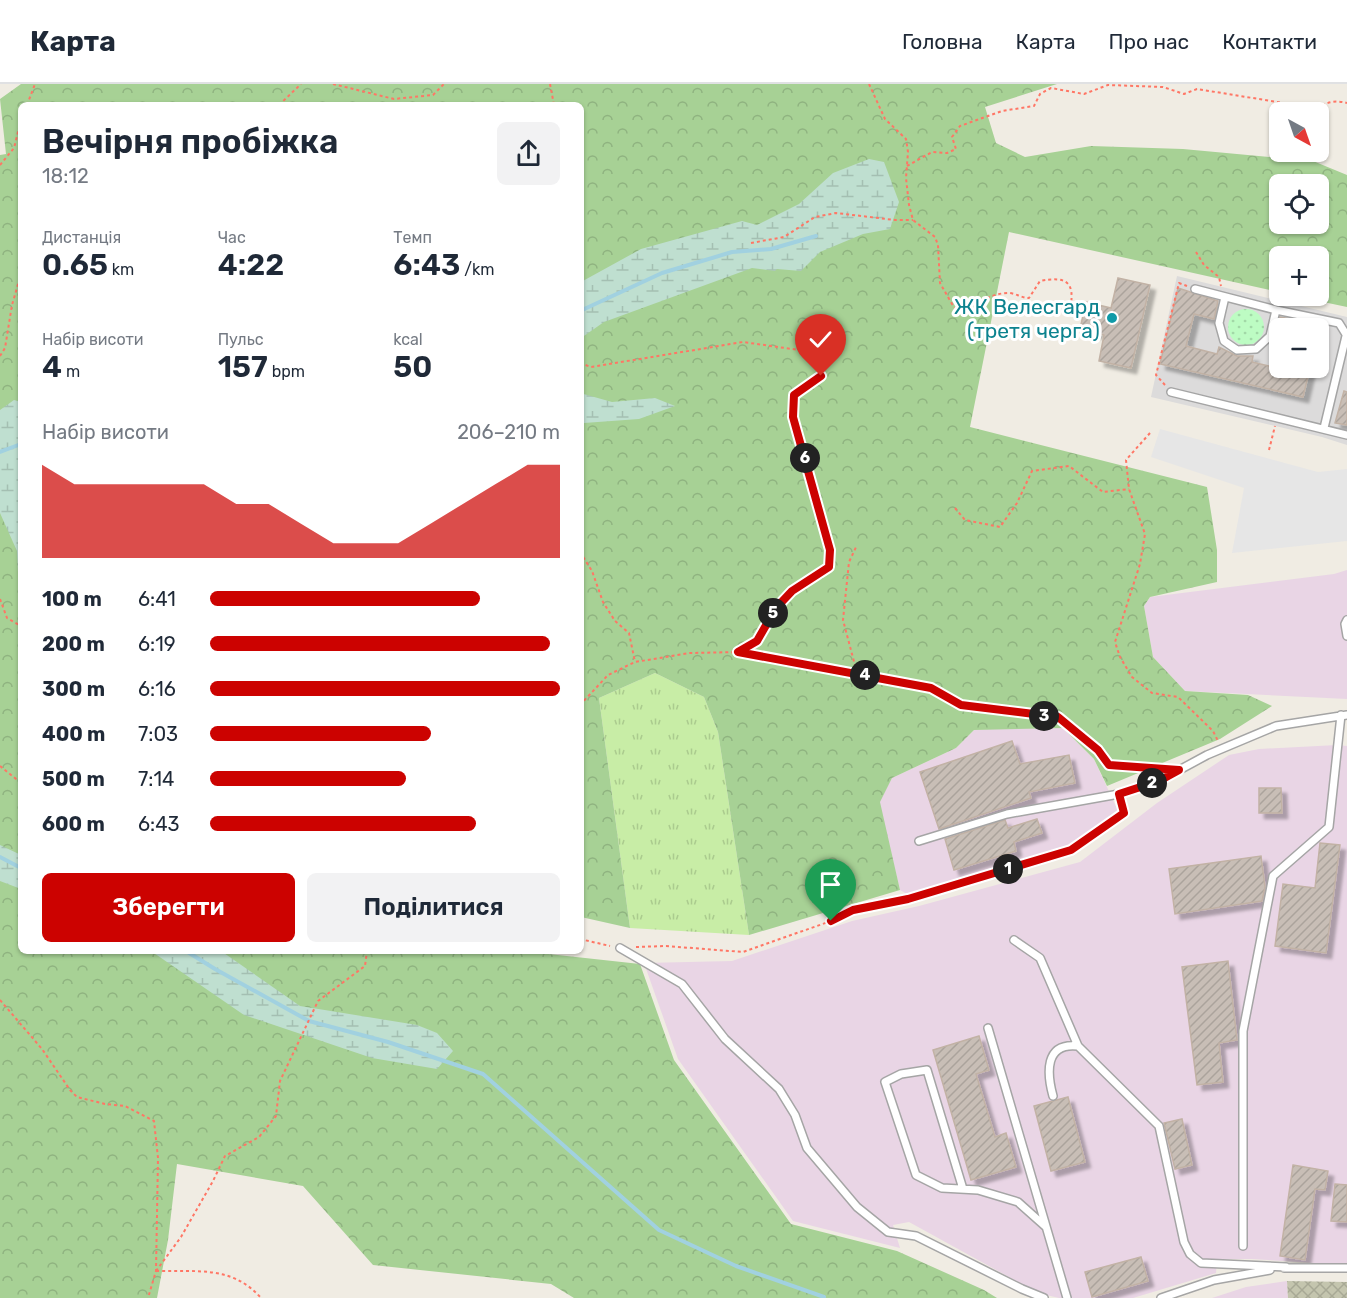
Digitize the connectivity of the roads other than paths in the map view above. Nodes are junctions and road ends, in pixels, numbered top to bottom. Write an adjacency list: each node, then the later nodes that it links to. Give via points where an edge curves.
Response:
1 (1195, 289): 2 (lane)
2 (1225, 297): 3 (lane); 3 (lane, via 1219,323 1224,341 1237,350 1256,349 1270,336)
3 (1276, 310): 4 (lane, via 1339,323)
4 (1347, 336): 6 (lane)
5 (1171, 392): 6 (lane)
6 (1324, 428): 7 (lane)
7 (1347, 435)
8 (1347, 620): 9 (lane)
9 (1347, 636)
10 (1344, 715): 11 (lane, via 1275,726 1159,781 1119,794 1007,814); 19 (lane, via 1329,827 1274,876 1243,1031)
11 (919, 841)
12 (1014, 940): 15 (lane, via 1040,958)
13 (620, 948): 22 (lane, via 682,984 725,1039 779,1089 795,1115 807,1148 857,1207 888,1232 916,1236)
14 (988, 1028): 18 (lane)
15 (1078, 1046): 16 (lane, via 1067,1045 1048,1065); 20 (lane, via 1159,1126 1184,1242 1190,1254 1201,1263)
16 (1053, 1096)
17 (963, 1189): 17 (lane, via 942,1188 916,1175 885,1082 900,1074 927,1070); 18 (lane, via 1018,1202)
18 (1046, 1227): 23 (lane)
19 (1243, 1246)
20 (1286, 1267): 21 (lane); 24 (lane, via 1214,1280)
21 (1347, 1268)
22 (1044, 1298)
23 (1067, 1298)
24 (1161, 1298)

